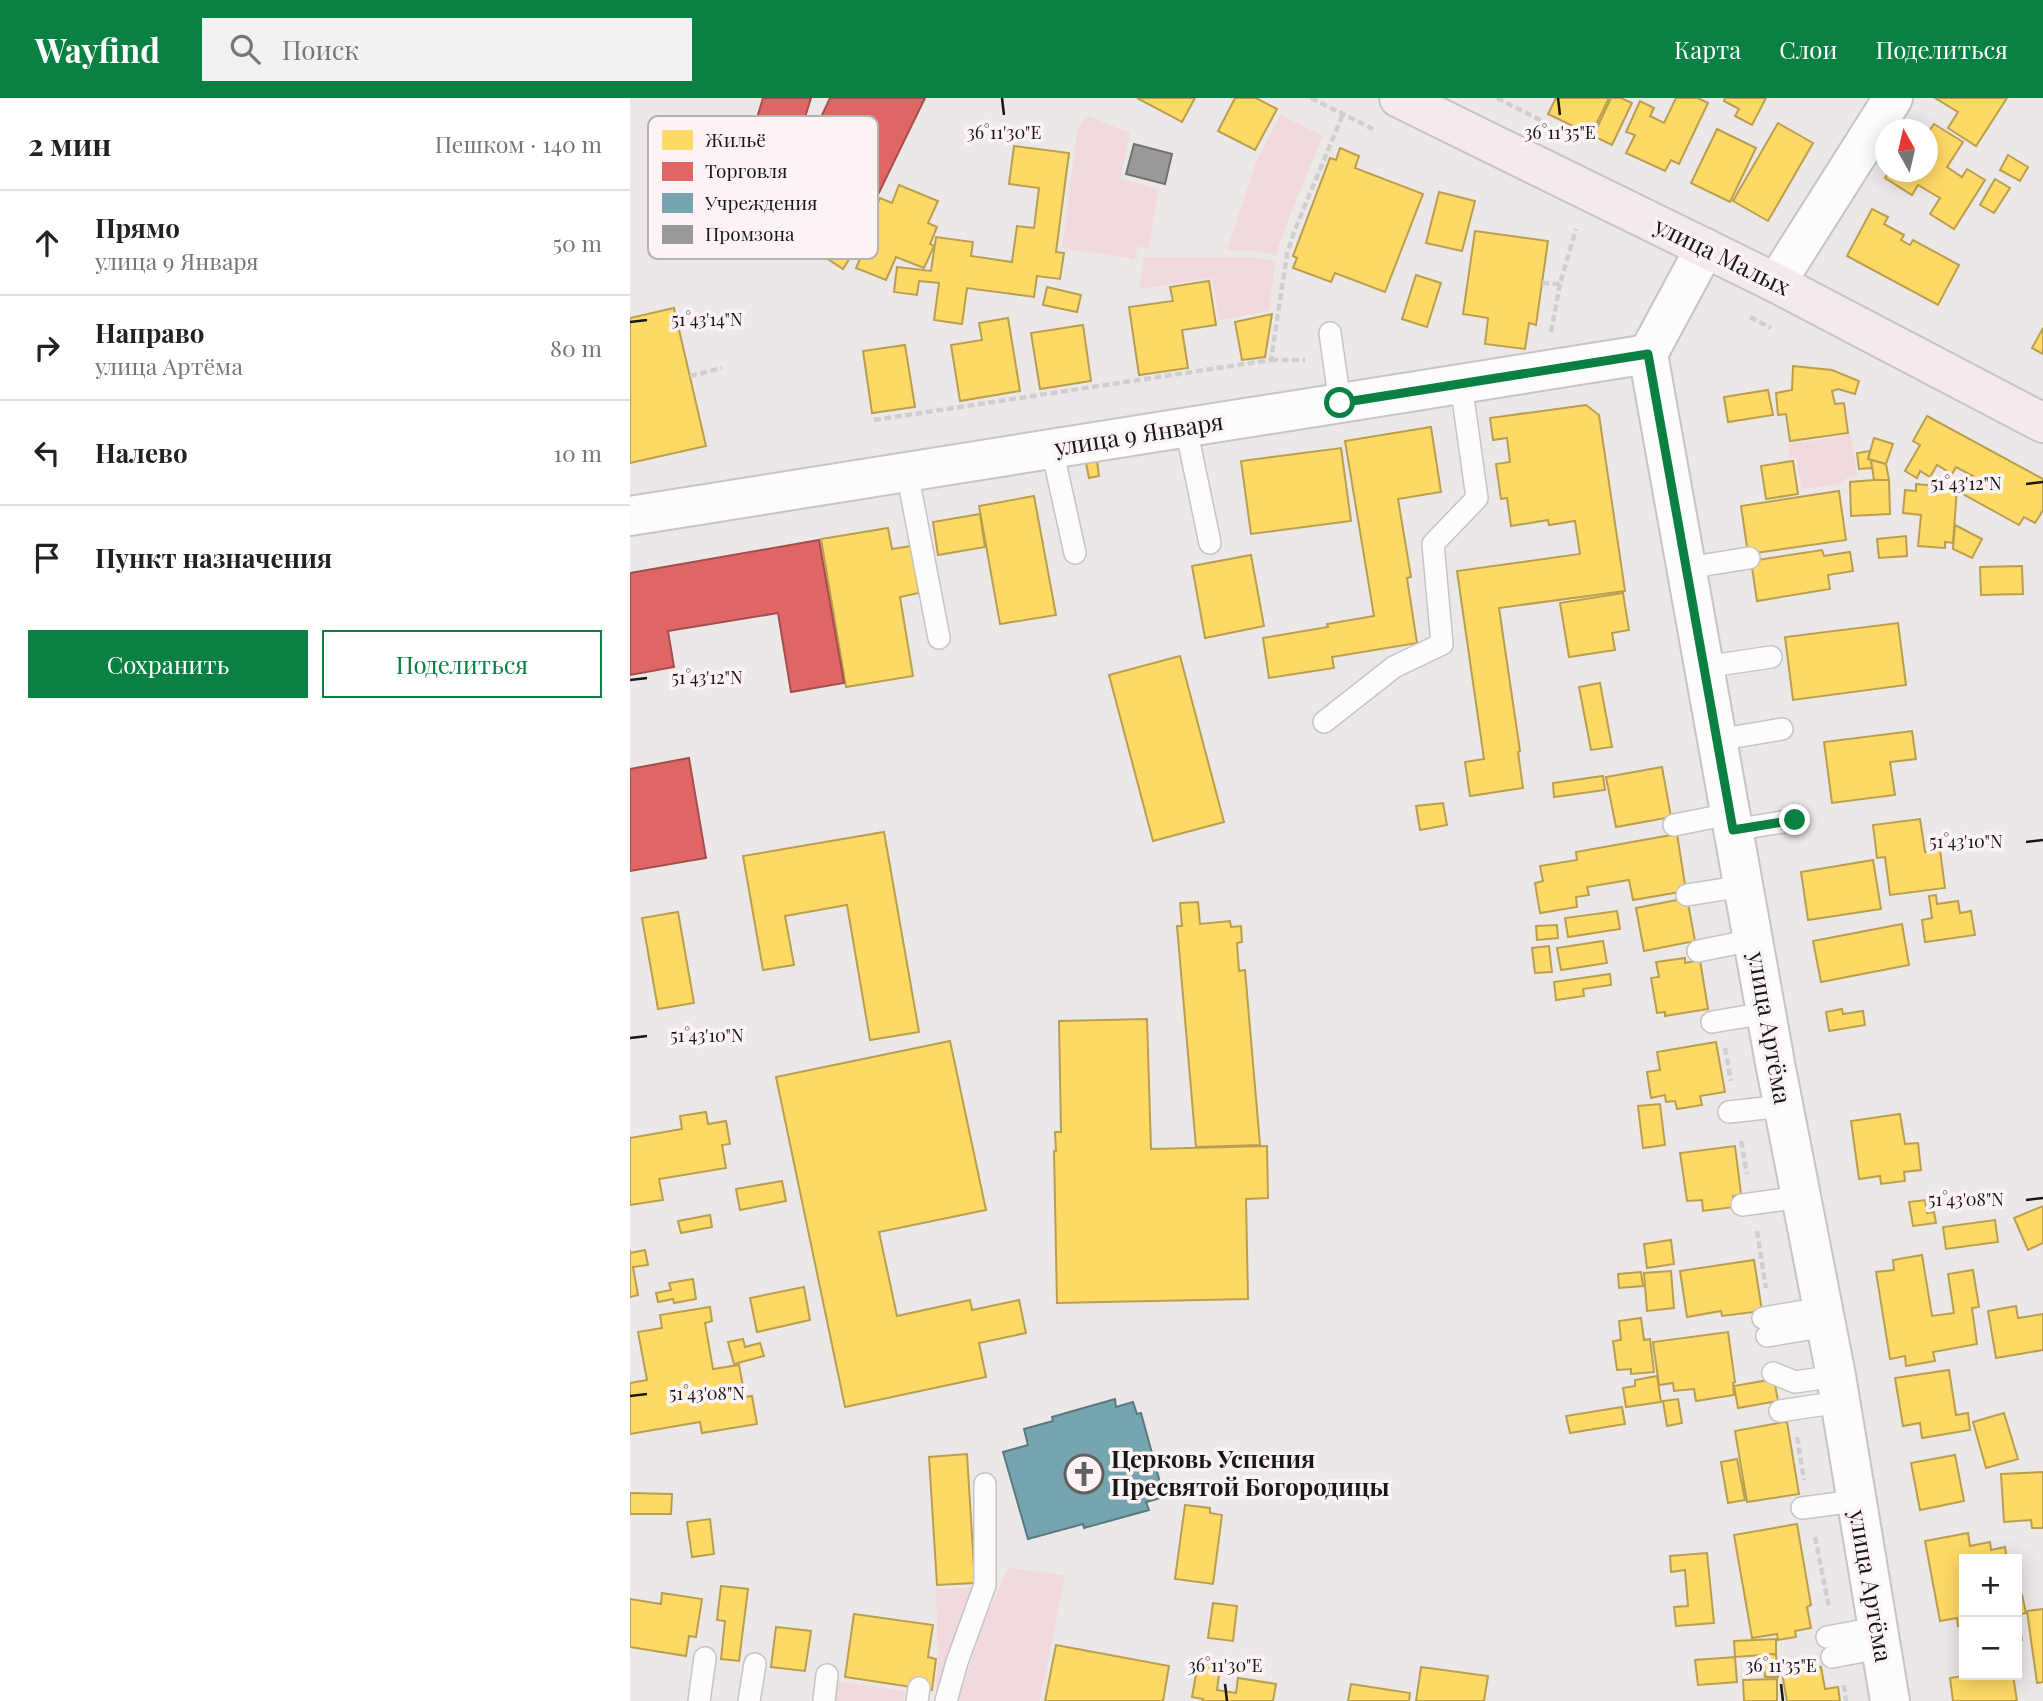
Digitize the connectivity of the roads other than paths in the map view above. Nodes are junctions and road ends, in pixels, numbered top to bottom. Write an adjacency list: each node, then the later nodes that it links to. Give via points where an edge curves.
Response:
1 (1399, 98): 3 (main road, улица Малых)
2 (1894, 98): 4 (street)
3 (1704, 248): 4 (main road, улица Малых); 6 (street)
4 (1776, 283): 9 (main road, улица Малых)
5 (1330, 332): 8 (lane)
6 (1648, 354): 7 (street, улица 9 Января); 17 (street, улица Артёма)
7 (1461, 384): 8 (street, улица 9 Января); 21 (lane, via 1477,498 1433,544 1442,643 1394,667)
8 (1340, 403): 10 (street, улица 9 Января)
9 (2043, 423)
10 (1186, 428): 11 (street, улица 9 Января); 14 (lane)
11 (1052, 449): 12 (street, улица 9 Января); 15 (lane)
12 (907, 472): 13 (street, улица 9 Января); 18 (lane)
13 (630, 516)
14 (1210, 543)
15 (1075, 553)
16 (1749, 558): 17 (lane)
17 (1687, 568): 20 (street, улица Артёма)
18 (939, 638)
19 (1771, 657): 20 (lane)
20 (1704, 667): 23 (street, улица Артёма)
21 (1324, 722)
22 (1782, 729): 23 (lane)
23 (1717, 740): 25 (street, улица Артёма)
24 (1795, 820): 25 (lane)
25 (1732, 822): 26 (lane); 27 (street, улица Артёма)
26 (1674, 825)
27 (1743, 886): 28 (lane); 29 (street, улица Артёма)
28 (1686, 895)
29 (1753, 940): 30 (lane); 31 (street, улица Артёма)
30 (1698, 951)
31 (1766, 1013): 32 (lane); 33 (street, улица Артёма)
32 (1716, 1021)
33 (1783, 1106): 34 (lane); 35 (street, улица Артёма)
34 (1733, 1112)
35 (1801, 1197): 36 (lane); 37 (street, улица Артёма)
36 (1747, 1205)
37 (1824, 1317): 38 (lane); 40 (street, улица Артёма)
38 (1767, 1323)
39 (1773, 1373): 40 (lane)
40 (1838, 1389): 41 (lane); 43 (street, улица Артёма)
41 (1786, 1410)
42 (985, 1484): 53 (lane, via 985,1585)
43 (1855, 1501): 44 (lane); 45 (street, улица Артёма)
44 (1805, 1508)
45 (1878, 1638): 46 (lane); 54 (street, улица Артёма)
46 (1833, 1647)
47 (705, 1658): 50 (lane)
48 (755, 1664): 51 (lane)
49 (827, 1675): 52 (lane)
50 (699, 1701)
51 (749, 1701)
52 (824, 1701)
53 (946, 1701)
54 (1890, 1701)

